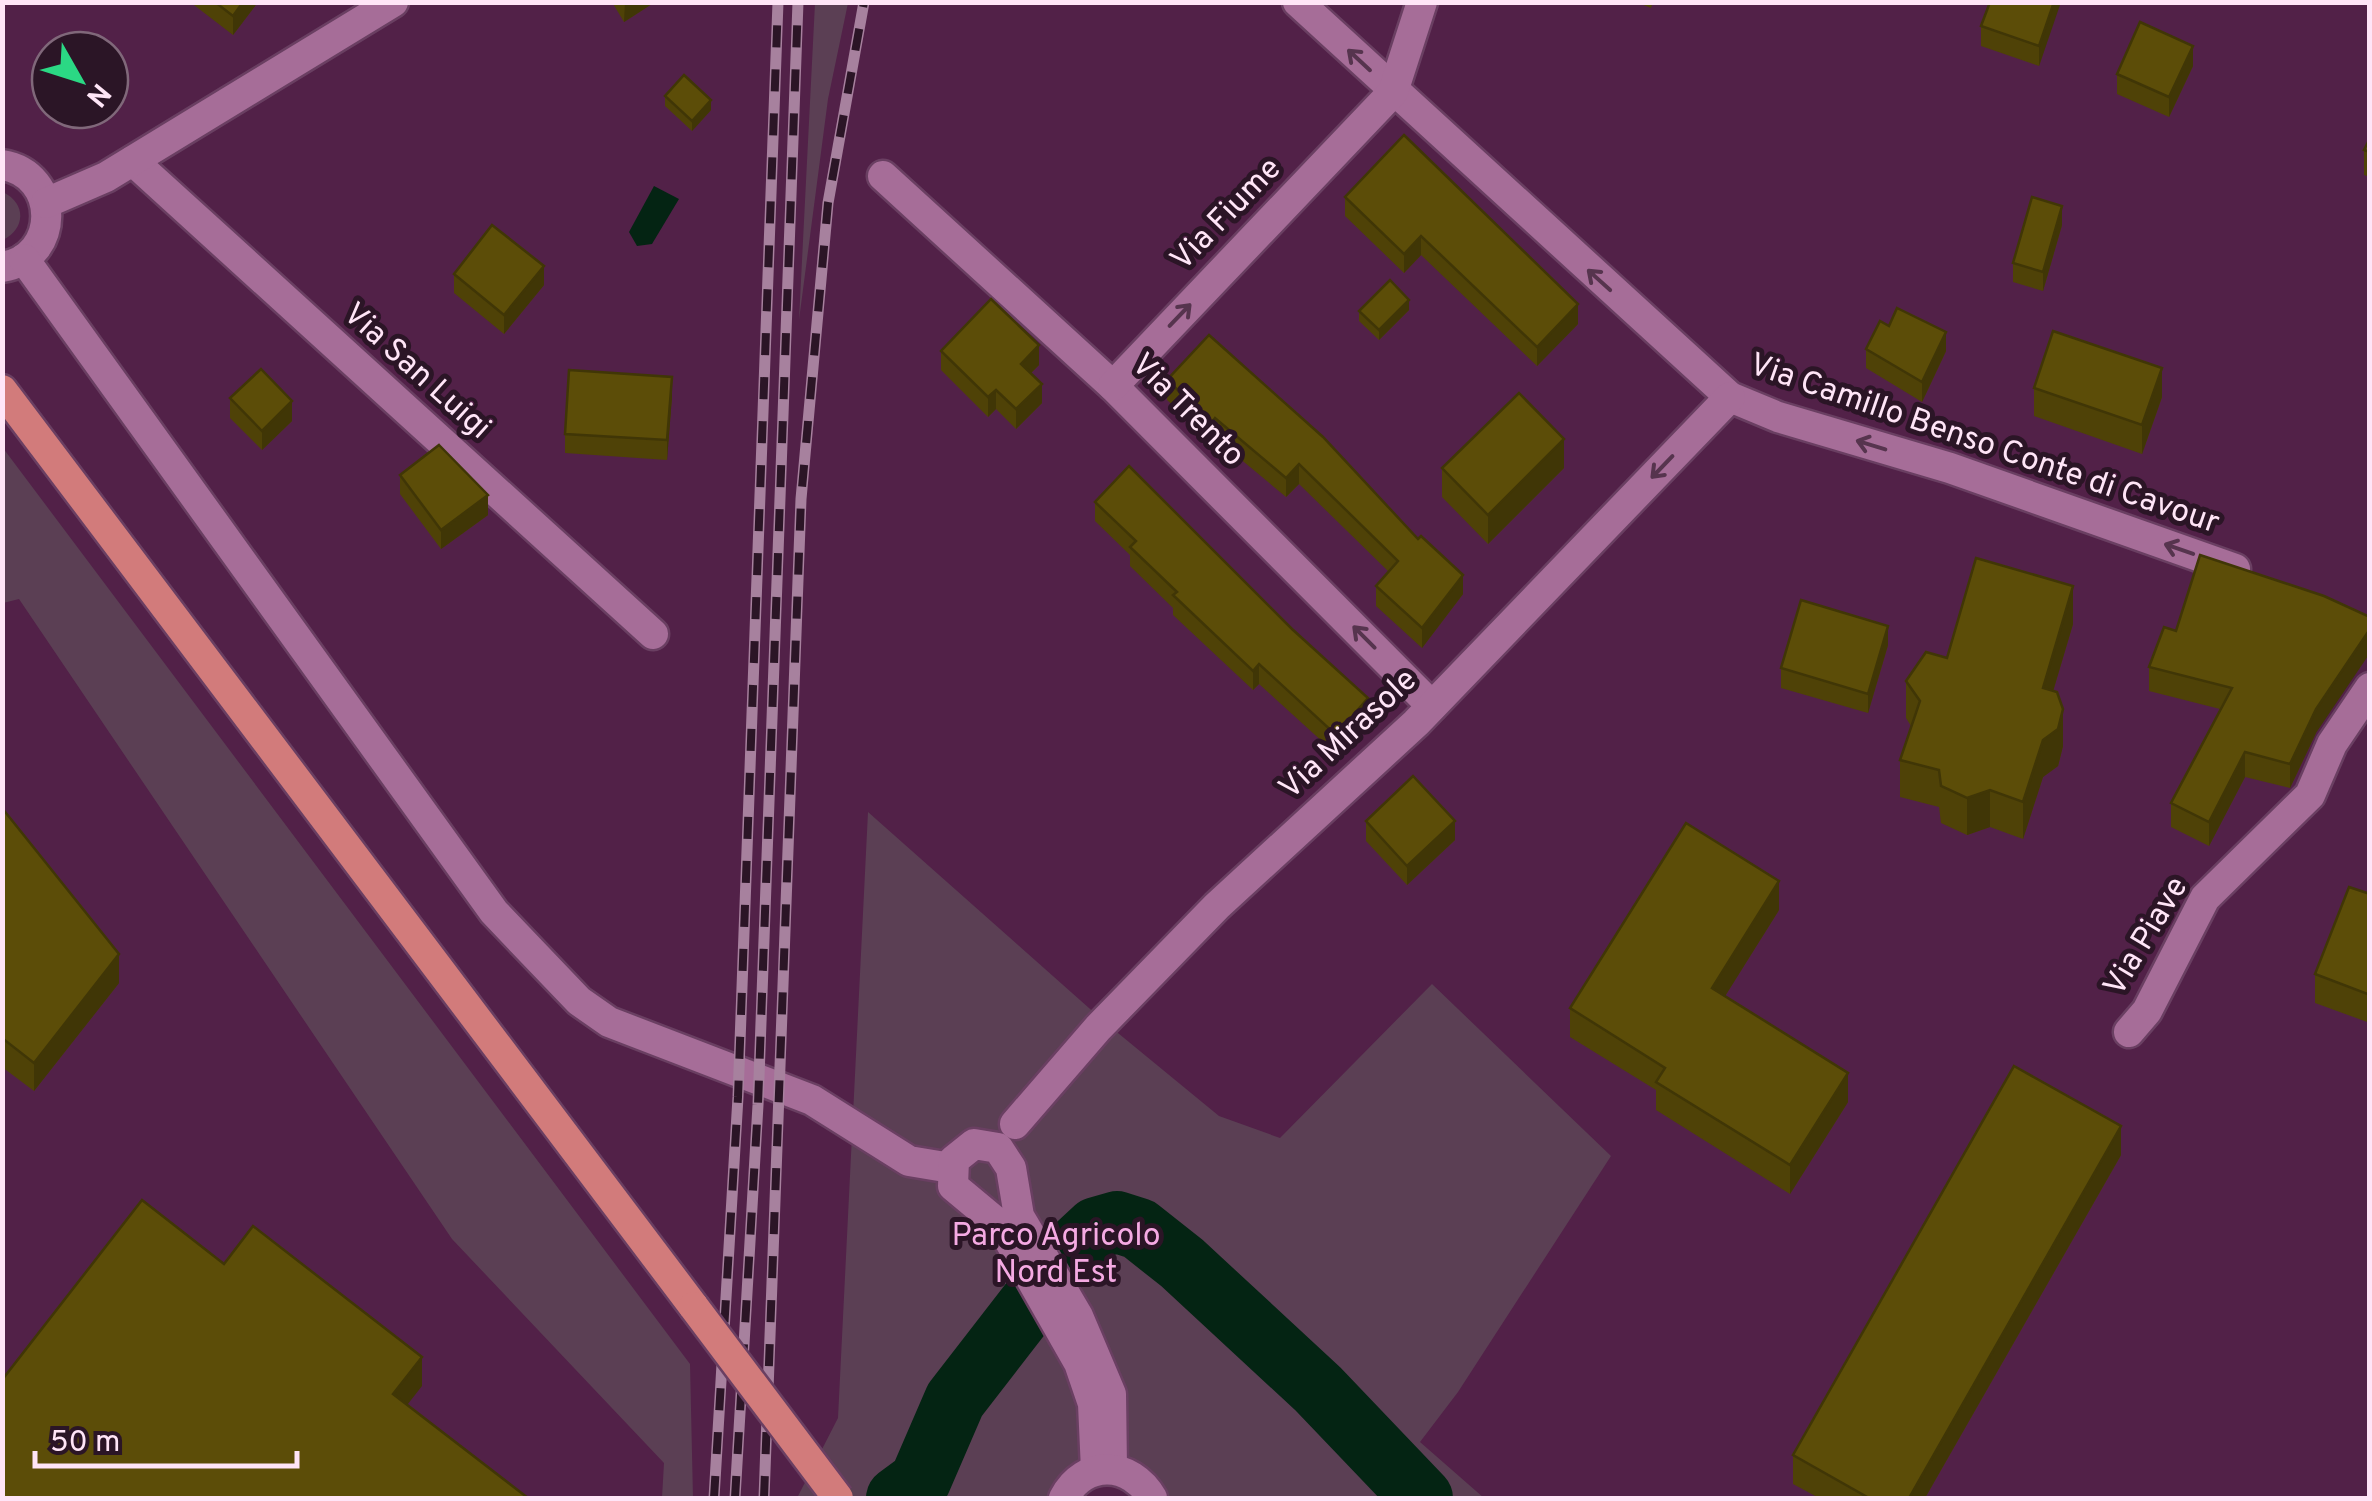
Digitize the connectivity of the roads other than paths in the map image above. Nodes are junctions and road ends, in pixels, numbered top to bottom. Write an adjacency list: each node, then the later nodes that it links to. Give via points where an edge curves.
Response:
1 (393, 2): 5 (street)
2 (1298, 2): 4 (street, Via Camillo Benso Conte di Cavour, one-way to 2)
3 (1422, 2): 4 (street)
4 (1393, 92): 10 (street, Via Fiume, one-way to 4); 11 (street, Via Camillo Benso Conte di Cavour, one-way to 4)
5 (133, 161): 8 (street); 14 (street, Via San Luigi)
6 (2, 165): 8 (street, via 28,175)
7 (883, 176): 10 (street, Via Trento)
8 (46, 203): 9 (street, via 44,234)
9 (14, 263): 21 (street, via 494,912 548,970 609,1022 812,1100 909,1161)
10 (1113, 386): 16 (street, Via Trento, one-way to 10)
11 (1730, 397): 13 (street, Via Camillo Benso Conte di Cavour, one-way to 11); 16 (street, Via Mirasole, one-way to 16)
12 (10, 400): 24 (main road, bridge)
13 (2265, 580)
14 (653, 634)
15 (2370, 688): 17 (street, Via Piave, via 2332,744 2310,795 2205,898)
16 (1432, 706): 18 (street, Via Mirasole, via 1217,906)
17 (2129, 1032)
18 (1015, 1124): 19 (street, Via Mirasole); 20 (street, Via Mirasole)
19 (974, 1144): 20 (street); 21 (street, Via Mirasole, via 958,1153)
20 (1004, 1154): 22 (street, via 1011,1168)
21 (951, 1168): 22 (street, via 958,1194)
22 (1009, 1221): 23 (street, via 1111,1394)
23 (1104, 1469): 25 (street, via 1081,1476); 26 (street, via 1137,1478)
24 (838, 1498)
25 (1064, 1498)
26 (1152, 1498)

